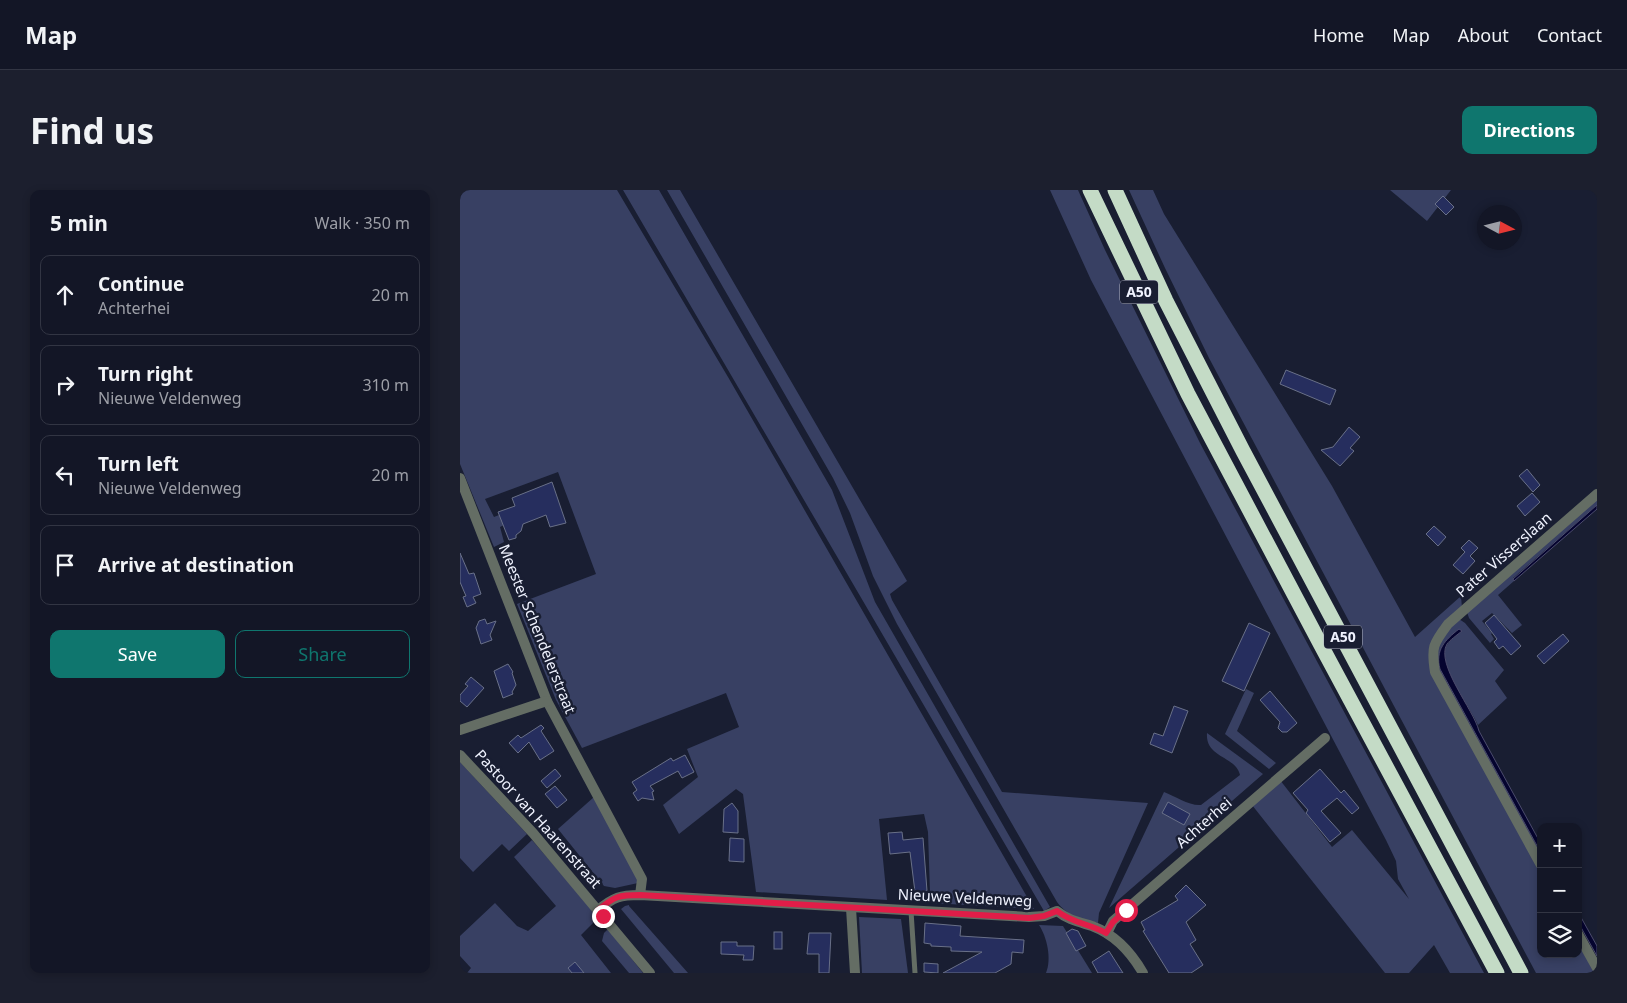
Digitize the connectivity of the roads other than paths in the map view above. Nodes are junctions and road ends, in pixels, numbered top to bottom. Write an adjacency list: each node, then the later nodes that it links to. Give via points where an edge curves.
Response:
1 (1090, 190): 21 (highway, A50, via 1188,394)
2 (1115, 190): 22 (highway, A50, via 1166,301 1243,451)
3 (460, 478): 5 (street, Meester Schendelerstraat)
4 (1597, 494): 9 (street, Pater Visserslaan, via 1448,624 1434,642 1435,672)
5 (548, 702): 6 (street); 10 (street, Meester Schendelerstraat, via 642,879)
6 (460, 730)
7 (1325, 738): 14 (street, Achterhei, via 1113,922)
8 (460, 755): 12 (street, Pastoor van Haarenstraat, via 533,832)
9 (1537, 858)
10 (640, 895): 11 (street, Nieuwe Veldenweg); 12 (street, Nieuwe Veldenweg, via 620,895)
11 (851, 908): 13 (street, Nieuwe Veldenweg); 18 (street)
12 (598, 910): 17 (street, Pastoor van Haarenstraat)
13 (911, 911): 14 (street, Nieuwe Veldenweg, via 1029,918 1057,911 1071,921); 19 (lane)
14 (1106, 933): 20 (street, Nieuwe Veldenweg, via 1124,945)
15 (1582, 941): 16 (street)
16 (1597, 968)
17 (650, 973)
18 (855, 973)
19 (914, 973)
20 (1143, 973)
21 (1498, 973)
22 (1521, 973)

